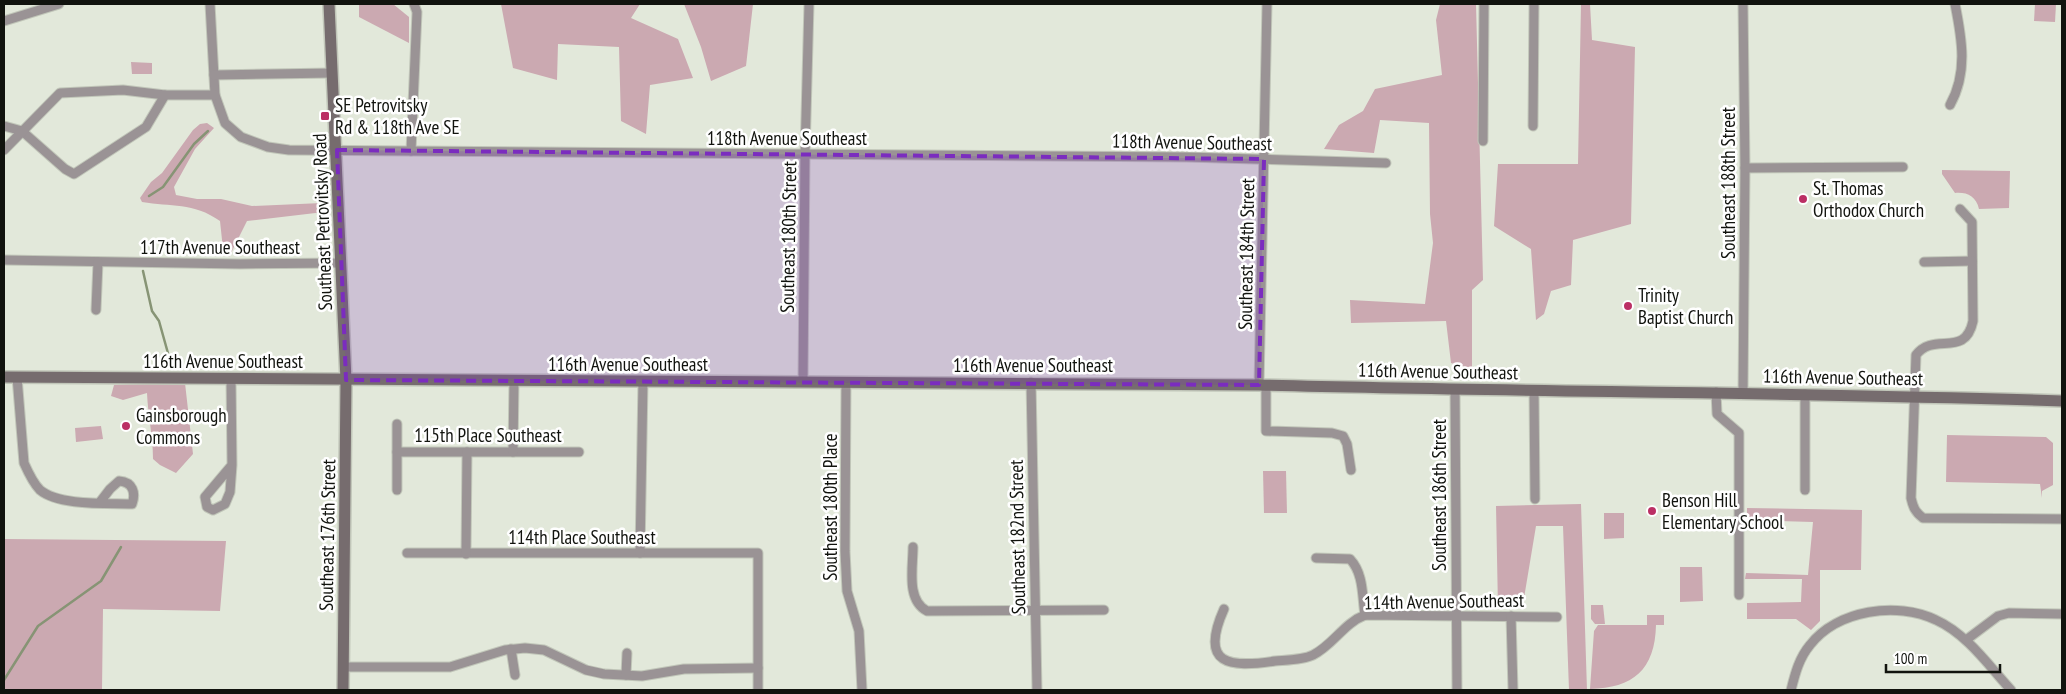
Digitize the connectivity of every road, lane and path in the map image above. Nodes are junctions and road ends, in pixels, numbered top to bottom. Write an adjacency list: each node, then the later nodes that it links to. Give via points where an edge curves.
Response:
1 (59, 4): 11 (street)
2 (210, 4): 13 (street, 118th Avenue Southeast)
3 (329, 4): 12 (street, Southeast Petrovitsky Road)
4 (414, 4): 23 (street, via 417,32)
5 (809, 4): 24 (street, Southeast 180th Street)
6 (1267, 4): 25 (street, Southeast 184th Street)
7 (1484, 4): 20 (street)
8 (1534, 4): 18 (street)
9 (1743, 4): 28 (street, Southeast 188th Street)
10 (1955, 4): 16 (street, via 1961,37 1961,82)
11 (4, 21)
12 (332, 73): 13 (street); 22 (street, Southeast Petrovitsky Road)
13 (214, 75): 15 (street, 118th Avenue Southeast)
14 (165, 95): 15 (street); 19 (street, via 123,90 60,93); 19 (street, via 146,127 74,174)
15 (215, 95): 22 (street, 118th Avenue Southeast, via 225,122 247,140 289,150)
16 (1950, 105)
17 (4, 126): 19 (street)
18 (1533, 126)
19 (22, 131): 21 (street)
20 (1482, 142)
21 (4, 150)
22 (337, 150): 23 (street, 118th Avenue Southeast); 34 (street, Southeast Petrovitsky Road)
23 (411, 151): 24 (street, 118th Avenue Southeast)
24 (804, 154): 25 (street, 118th Avenue Southeast); 42 (street, Southeast 180th Street)
25 (1264, 159): 26 (street, 118th Avenue Southeast); 45 (street, Southeast 184th Street)
26 (1386, 163)
27 (1903, 167): 28 (street)
28 (1745, 168): 49 (street, Southeast 188th Street)
29 (1960, 209): 31 (street, via 1972,222)
30 (4, 260): 32 (street, 117th Avenue Southeast)
31 (1972, 261): 33 (street); 51 (street, via 1973,321 1970,334 1959,343 1930,345 1919,351 1915,359)
32 (98, 262): 34 (street, 117th Avenue Southeast); 35 (street)
33 (1924, 262)
34 (341, 263): 39 (street, Southeast Petrovitsky Road)
35 (96, 310)
36 (4, 376): 37 (street, 116th Avenue Southeast)
37 (18, 377): 38 (street, 116th Avenue Southeast); 63 (street, via 24,463 30,475 40,489 50,495 65,500)
38 (231, 379): 39 (street, 116th Avenue Southeast); 58 (street)
39 (346, 380): 40 (street, 116th Avenue Southeast); 82 (street, Southeast 176th Street)
40 (514, 381): 41 (street, 116th Avenue Southeast); 56 (street)
41 (643, 381): 42 (street, 116th Avenue Southeast); 67 (street)
42 (802, 381): 43 (street, 116th Avenue Southeast)
43 (846, 382): 44 (street, 116th Avenue Southeast); 88 (street, Southeast 180th Place, via 847,591 858,631)
44 (1030, 382): 45 (street, 116th Avenue Southeast); 73 (street, Southeast 182nd Street)
45 (1263, 385): 46 (street, 116th Avenue Southeast); 59 (street, Southeast 184th Street, via 1266,431 1332,432 1343,436)
46 (1454, 390): 47 (street, 116th Avenue Southeast); 76 (street, Southeast 186th Street)
47 (1534, 391): 48 (street, 116th Avenue Southeast); 62 (street)
48 (1716, 392): 49 (street, 116th Avenue Southeast); 70 (street, via 1717,414 1739,432)
49 (1743, 393): 50 (street, 116th Avenue Southeast)
50 (1805, 394): 51 (street, 116th Avenue Southeast); 61 (street)
51 (1914, 396): 52 (street, 116th Avenue Southeast); 64 (street, via 1912,498 1916,514 1923,518)
52 (2062, 400)
53 (397, 424): 54 (street, 115th Place Southeast)
54 (397, 452): 55 (street, 115th Place Southeast); 60 (street, 115th Place Southeast)
55 (467, 452): 56 (street, 115th Place Southeast); 68 (street)
56 (513, 452): 57 (street, 115th Place Southeast)
57 (579, 452)
58 (232, 465): 58 (street, via 205,497 206,507 213,510 225,504 230,492)
59 (1351, 470)
60 (397, 490)
61 (1805, 490)
62 (1535, 499)
63 (100, 502)
64 (2062, 519)
65 (913, 547): 73 (street, via 914,596 927,611)
66 (407, 553): 68 (street, 114th Place Southeast)
67 (640, 553): 68 (street, 114th Place Southeast); 83 (street, 114th Place Southeast, via 758,553)
68 (466, 554)
69 (1316, 558): 75 (street, via 1350,559 1356,566 1360,574)
70 (1739, 595)
71 (1224, 609): 75 (street, 114th Avenue Southeast, via 1215,629 1216,649 1226,661 1238,665 1310,656 1323,650 1355,618)
72 (1104, 610): 73 (street)
73 (1035, 612): 89 (street, Southeast 182nd Street)
74 (2062, 614): 79 (street, via 2009,613 1998,616)
75 (1364, 615): 76 (street, 114th Avenue Southeast)
76 (1455, 616): 77 (street, 114th Avenue Southeast); 90 (street, Southeast 186th Street)
77 (1511, 616): 78 (street, 114th Avenue Southeast); 91 (street)
78 (1557, 617)
79 (1966, 640): 92 (street, via 1937,620 1920,614 1887,611 1846,618 1827,628 1810,644 1800,661); 93 (street)
80 (511, 649): 82 (street, via 450,667); 84 (street); 85 (street, via 544,650 586,670)
81 (627, 653): 85 (street)
82 (344, 667): 86 (street, Southeast 176th Street)
83 (758, 668): 85 (street, via 684,669 642,676); 87 (street)
84 (515, 675)
85 (626, 675)
86 (343, 690)
87 (758, 690)
88 (862, 690)
89 (1037, 690)
90 (1456, 690)
91 (1513, 690)
92 (1791, 690)
93 (2011, 690)

